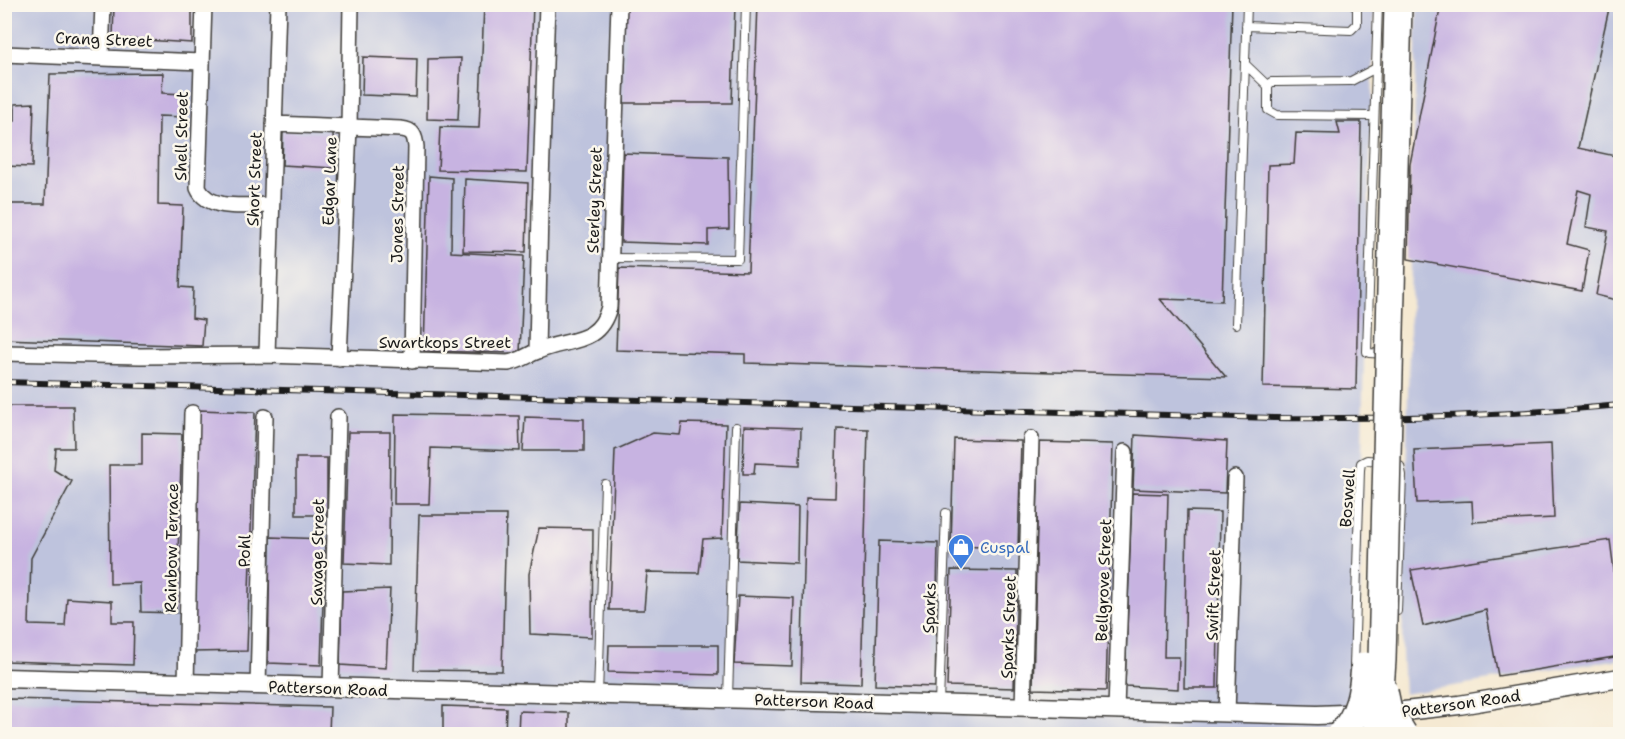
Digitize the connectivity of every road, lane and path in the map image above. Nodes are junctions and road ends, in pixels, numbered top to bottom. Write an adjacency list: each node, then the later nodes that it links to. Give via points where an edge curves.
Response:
1 (102, 4): 15 (street)
2 (204, 4): 16 (street, Shell Street)
3 (278, 4): 21 (street, Short Street)
4 (351, 4): 22 (street, Edgar Lane)
5 (547, 4): 26 (street)
6 (619, 4): 24 (street, Sterley Street)
7 (746, 4): 24 (lane, via 738,259)
8 (1247, 4): 13 (lane)
9 (1352, 4): 13 (lane, via 1357,9 1357,24 1351,30)
10 (1378, 4): 18 (lane)
11 (1383, 4): 57 (highway, bridge, via 1369,616 1361,695 1350,724)
12 (1398, 4): 42 (highway, bridge)
13 (1246, 26): 17 (lane)
14 (4, 54): 15 (street, Crang Street)
15 (101, 57): 16 (street, Crang Street)
16 (201, 62): 23 (street, Shell Street, via 197,180 200,193 209,201 226,205)
17 (1245, 64): 19 (lane); 25 (lane)
18 (1376, 69): 19 (lane, via 1351,81 1271,82); 20 (lane)
19 (1268, 86): 20 (lane, via 1268,110 1277,115)
20 (1373, 116): 28 (lane, via 1367,352)
21 (274, 124): 22 (street, Jones Street); 23 (street, Short Street)
22 (349, 127): 30 (street, Edgar Lane); 31 (street, Jones Street, via 406,129 415,139)
23 (271, 205): 29 (street, Short Street)
24 (610, 258): 26 (street, Sterley Street, via 609,307 598,330)
25 (1236, 324)
26 (537, 351): 31 (street, Swartkops Street, via 508,363)
27 (4, 353): 29 (street, Swartkops Street)
28 (1398, 354)
29 (267, 355): 30 (street, Swartkops Street)
30 (339, 358): 31 (street, Swartkops Street)
31 (412, 361)
32 (192, 413): 46 (street, Rainbow Terrace)
33 (265, 417): 47 (street, Pohl)
34 (338, 417): 48 (street, Savage Street)
35 (736, 427): 51 (lane)
36 (1031, 439): 53 (street, Sparks Street)
37 (1125, 452): 54 (street, Bellgrove Street)
38 (1235, 478): 55 (street, Swift Street)
39 (605, 484): 50 (lane)
40 (946, 513): 52 (lane, Sparks)
41 (1396, 623): 45 (lane, Boswell, via 1401,469 1397,463 1366,460 1360,470)
42 (1382, 660): 56 (highway, bridge, via 1388,710); 58 (highway, bridge)
43 (4, 678): 46 (street, Patterson Road)
44 (1620, 678): 56 (street, Patterson Road)
45 (1354, 679)
46 (186, 684): 47 (street, Patterson Road)
47 (258, 686): 48 (street, Patterson Road)
48 (332, 688): 50 (street, Patterson Road)
49 (1354, 691): 57 (lane)
50 (598, 695): 51 (street, Patterson Road)
51 (728, 699): 52 (street, Patterson Road)
52 (939, 704): 53 (street, Patterson Road)
53 (1023, 707): 54 (street, Patterson Road)
54 (1116, 710): 55 (street, Patterson Road)
55 (1227, 712): 57 (street, Patterson Road, via 1317,715)
56 (1398, 716): 57 (street, Patterson Road)
57 (1354, 728)
58 (1377, 735)

